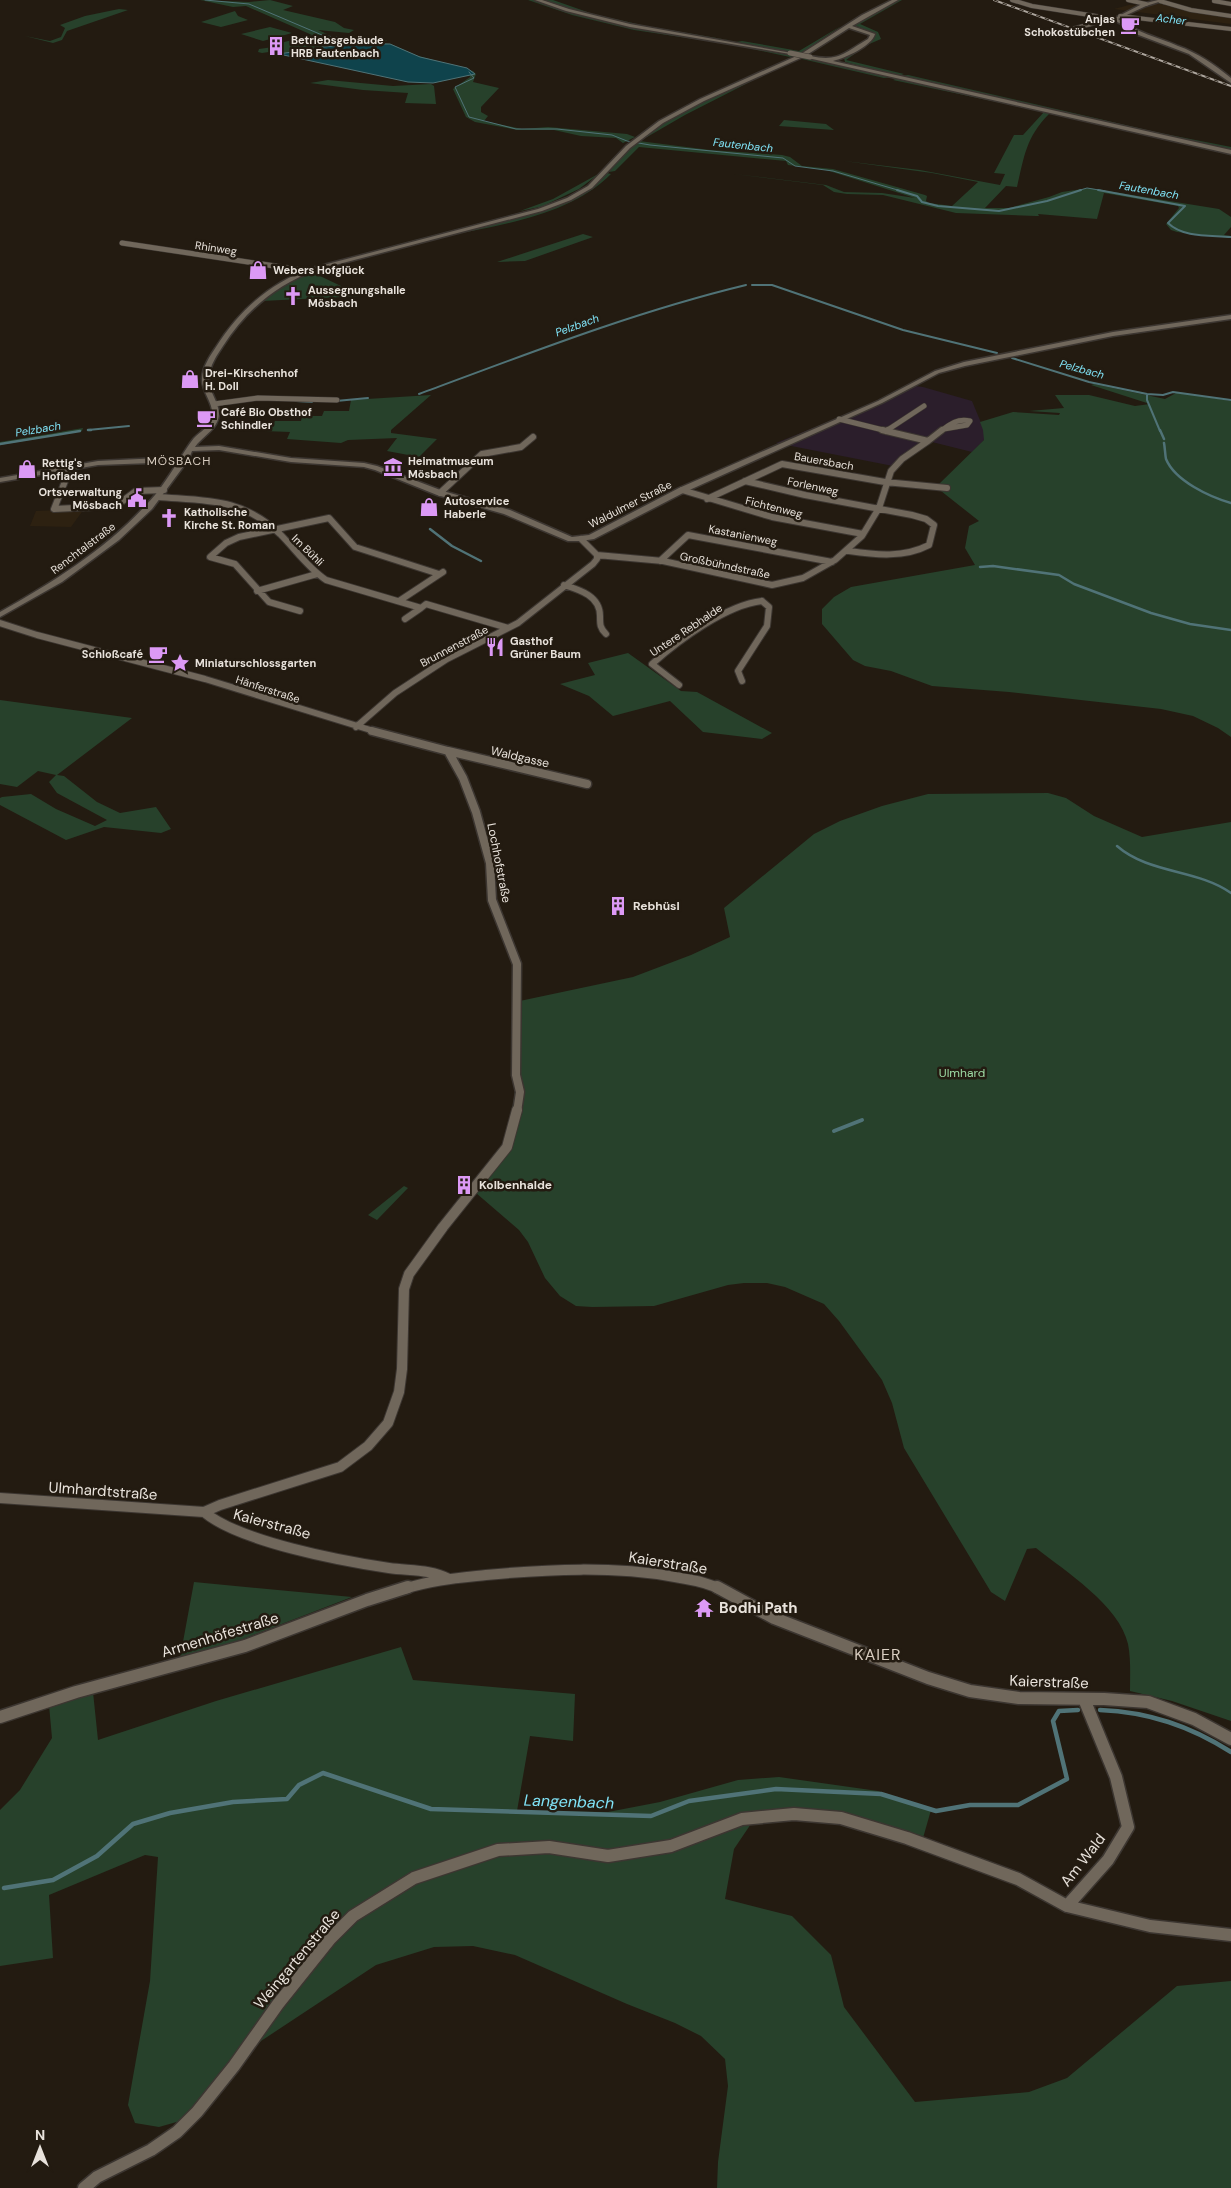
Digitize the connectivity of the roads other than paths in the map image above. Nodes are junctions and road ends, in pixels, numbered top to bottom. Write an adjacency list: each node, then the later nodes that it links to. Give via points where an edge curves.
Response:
1 (537, 0): 19 (main road, bridge, via 615,22)
2 (896, 0): 12 (main road)
3 (1012, 0): 11 (street)
4 (1128, 0): 7 (street)
5 (1217, 0): 8 (street, via 1214,1)
6 (1158, 1): 7 (main road); 10 (street)
7 (1146, 4): 9 (main road)
8 (1231, 4)
9 (1124, 14): 11 (main road); 13 (street)
10 (1231, 16)
11 (1112, 19): 16 (street); 21 (main road, via 1135,33 1183,50)
12 (847, 27): 14 (main road); 15 (main road); 17 (main road)
13 (1231, 29)
14 (859, 30): 15 (main road); 17 (main road)
15 (866, 31): 18 (main road, via 873,35 870,40)
16 (1056, 33)
17 (834, 35): 24 (main road, via 803,55 676,113 634,142 598,180 555,204)
18 (841, 58): 19 (main road); 20 (main road)
19 (830, 61): 20 (main road)
20 (858, 67): 22 (main road)
21 (1231, 81)
22 (1231, 152)
23 (122, 243): 24 (street, Rhinweg)
24 (308, 271): 27 (main road, via 280,284 251,306 222,341 210,362 205,380)
25 (1231, 317): 29 (main road, Waldulmer Straße, via 1113,334 964,364 938,372)
26 (337, 400): 27 (street, via 258,398)
27 (214, 404): 34 (main road, Renchtalstraße, via 215,420)
28 (924, 406): 31 (street)
29 (839, 419): 31 (street); 42 (main road, Waldulmer Straße)
30 (944, 429): 33 (street)
31 (886, 431): 33 (street)
32 (533, 437): 43 (street, via 520,447 482,454)
33 (928, 441): 39 (street, via 895,465)
34 (190, 449): 35 (main road, Renchtalstraße); 43 (main road, Waldulmer Straße, via 219,448 291,460 364,465)
35 (185, 459): 36 (main road); 41 (main road, Renchtalstraße)
36 (71, 466): 37 (main road); 41 (street, via 54,509 116,506 137,491)
37 (0, 480)
38 (745, 481): 39 (street, Bauersbach, via 782,464); 45 (street, Bauersbach); 46 (street, Forlenweg)
39 (886, 482): 40 (street); 46 (street, Großbühndstraße)
40 (947, 488)
41 (164, 490): 44 (main road, Renchtalstraße)
42 (682, 490): 45 (street, Fichtenweg); 49 (main road, Waldulmer Straße)
43 (440, 493): 49 (main road, Waldulmer Straße, via 506,512)
44 (158, 497): 47 (street, Im Bühli, via 238,508 255,514); 62 (main road, Renchtalstraße, via 122,533 89,559)
45 (708, 499): 48 (street, Fichtenweg, via 800,524)
46 (878, 509): 48 (street, Großbühndstraße); 50 (street, via 919,517 934,525 929,545 892,554)
47 (274, 530): 54 (street, Im Bühli); 57 (street, via 232,540 210,557 235,564); 58 (street, via 329,518 355,547 441,573)
48 (863, 534): 50 (street, Großbühndstraße)
49 (581, 540): 51 (street)
50 (849, 551): 53 (street, Großbühndstraße)
51 (597, 555): 52 (street, Großbühndstraße); 55 (street, Brunnenstraße, via 593,564)
52 (660, 561): 53 (street, Kastanienweg, via 688,535); 56 (street, Großbühndstraße)
53 (832, 562): 56 (street, Großbühndstraße, via 786,584)
54 (317, 574): 57 (street); 58 (street, Im Bühli, via 326,580)
55 (564, 585): 65 (street, Brunnenstraße); 66 (street, via 596,599 600,610 599,625)
56 (772, 585): 59 (street)
57 (257, 590): 61 (street, via 269,602)
58 (399, 601): 60 (street, Im Bühli)
59 (762, 601): 67 (street, via 769,607 767,626 738,671); 68 (street, Untere Rebhalde, via 748,602 652,664)
60 (421, 608): 63 (street); 65 (street, Im Bühli, via 426,604)
61 (300, 612)
62 (0, 616)
63 (405, 619)
64 (0, 623): 69 (street, Hänferstraße, via 205,679)
65 (508, 628): 69 (street, Brunnenstraße, via 447,659 403,687)
66 (606, 634)
67 (742, 681)
68 (678, 685)
69 (356, 727): 70 (street)
70 (448, 751): 71 (street, Waldgasse); 72 (street, Lochhofstraße, via 483,833 492,876 492,900 517,959)
71 (587, 784)
72 (516, 1075): 74 (street, via 520,1092 507,1147 409,1274 404,1289 399,1392 388,1423 368,1446 340,1467)
73 (0, 1498): 74 (street, Ulmhardtstraße)
74 (204, 1512): 75 (street, Kaierstraße, via 215,1523 252,1538 389,1568 439,1573)
75 (449, 1579): 76 (street, Kaierstraße, via 528,1571 588,1570 658,1574 699,1581 774,1618 963,1689 1019,1698); 77 (street, Armenhöfestraße, via 419,1584 244,1646 76,1692)
76 (1084, 1699): 78 (street, Kaierstraße, via 1148,1702 1194,1719); 80 (street, Am Wald, via 1123,1795 1128,1827 1108,1860)
77 (0, 1717)
78 (1231, 1739)
79 (908, 1838): 80 (street, Am Wald, via 1018,1879); 82 (street, Weingartenstraße, via 841,1818 794,1814 742,1820 671,1846 629,1854 608,1856 549,1847 498,1850 414,1878 353,1916 330,1939 234,2066 177,2132 151,2150 96,2177)
80 (1067, 1906): 81 (street, via 1150,1926)
81 (1231, 1935)
82 (84, 2188)

